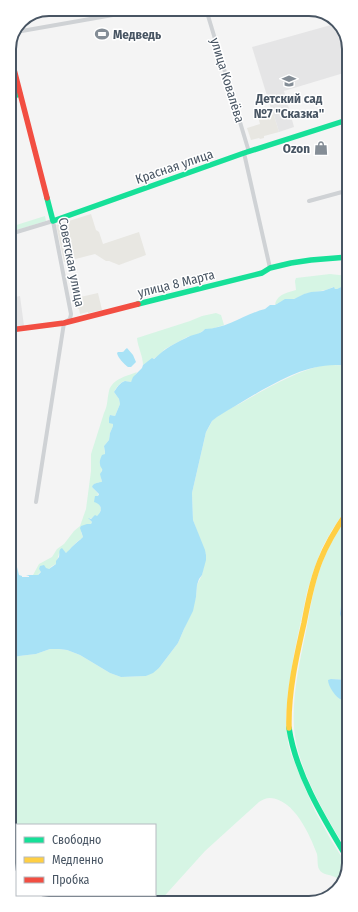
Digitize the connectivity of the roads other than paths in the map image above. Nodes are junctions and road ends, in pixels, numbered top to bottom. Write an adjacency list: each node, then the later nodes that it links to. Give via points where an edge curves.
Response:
1 (107, 16): 3 (street)
2 (208, 16): 8 (street, улица Ковалёва)
3 (20, 31)
4 (16, 78): 5 (street, Советская улица)
5 (20, 94): 6 (street); 11 (street, Советская улица)
6 (16, 95)
7 (342, 122): 8 (street, Красная улица)
8 (247, 152): 11 (street, Красная улица); 14 (street, улица Ковалёва)
9 (342, 192): 10 (street)
10 (308, 201)
11 (53, 221): 12 (street, Красная улица); 15 (street, Советская улица, via 71,311 70,319)
12 (16, 232)
13 (342, 258): 14 (street, улица 8 Марта, via 304,261)
14 (270, 268): 15 (street, улица 8 Марта, via 262,273)
15 (64, 323): 16 (street, улица 8 Марта); 17 (street, Советская улица)
16 (16, 329)
17 (36, 502)
18 (342, 520): 19 (street, via 324,552 312,584 298,651 289,724 293,749 304,778 321,815)
19 (342, 850)

